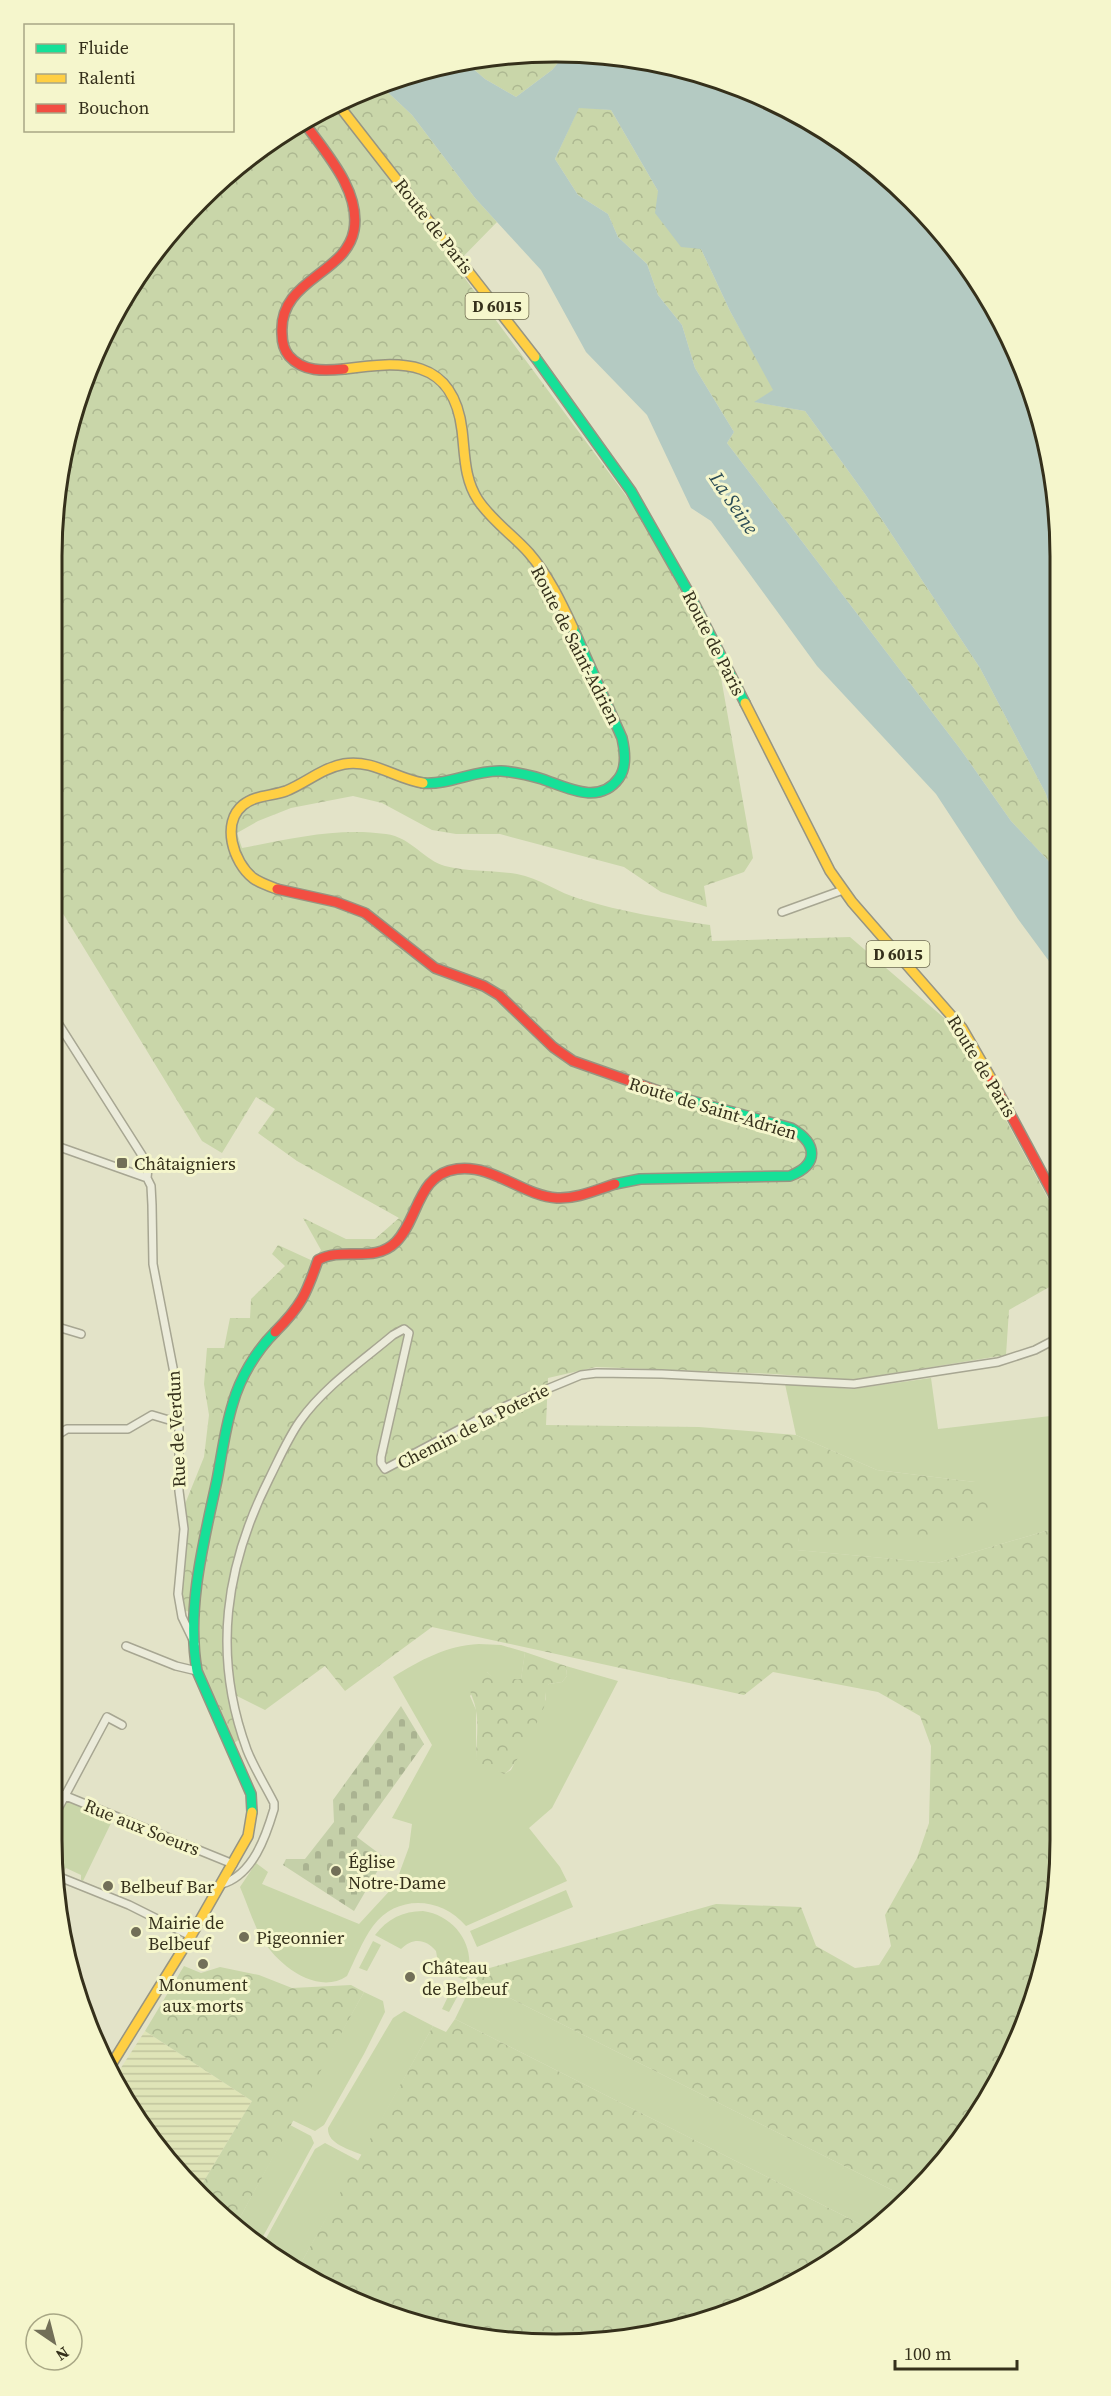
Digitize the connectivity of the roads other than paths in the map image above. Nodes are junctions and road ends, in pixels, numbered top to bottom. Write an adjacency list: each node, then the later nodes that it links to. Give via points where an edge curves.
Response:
1 (342, 110): 3 (main road, Route de Paris / D 6015, via 529,347 632,491)
2 (308, 129): 14 (main road, Route de Saint-Adrien, via 348,189 355,229 347,249 284,308 281,335 288,356 306,368 320,371 390,362 415,364 448,389 462,418 471,489 548,580 587,658 625,753 623,769 612,786 585,793 524,774 475,774 431,784 414,782 365,763 334,765 286,791 244,804 232,824 231,836 239,861 249,875 274,889 340,902 364,912 432,966 504,998 542,1037 573,1061 677,1097 791,1128 808,1140 812,1155 805,1169 790,1176 638,1179 569,1198 540,1195 480,1172 455,1169 428,1184 404,1233 387,1249 364,1255 332,1253 318,1260 297,1310 263,1344 233,1402 202,1551)
3 (843, 890): 4 (street); 8 (main road, Route de Paris / D 6015, via 966,1033)
4 (782, 912)
5 (62, 1029): 7 (street, Rue de Verdun, via 145,1160)
6 (62, 1148): 7 (street)
7 (147, 1178): 12 (street, Rue de Verdun, via 151,1186 153,1264 175,1378)
8 (1050, 1188)
9 (62, 1328): 10 (street)
10 (81, 1334)
11 (1050, 1342): 22 (street, Chemin de la Poterie, via 998,1362 854,1384 662,1374 580,1375 496,1410 385,1469 381,1457 409,1333 404,1329 393,1335 325,1392 300,1421 262,1492 239,1550 232,1579 227,1663 247,1749 274,1809 250,1863 240,1875)
12 (179, 1423): 13 (street, via 148,1416 128,1430); 14 (street, Rue de Verdun, via 179,1491 184,1529 178,1594 182,1617)
13 (62, 1432)
14 (195, 1644): 16 (main road)
15 (126, 1646): 16 (street)
16 (197, 1671): 20 (main road, via 251,1794 248,1836)
17 (122, 1725): 18 (street, via 107,1717)
18 (64, 1796): 19 (street); 20 (street, Rue aux Soeurs)
19 (62, 1800)
20 (233, 1864): 22 (main road)
21 (64, 1879): 23 (street)
22 (222, 1884): 23 (main road)
23 (191, 1936): 24 (main road)
24 (113, 2061)

